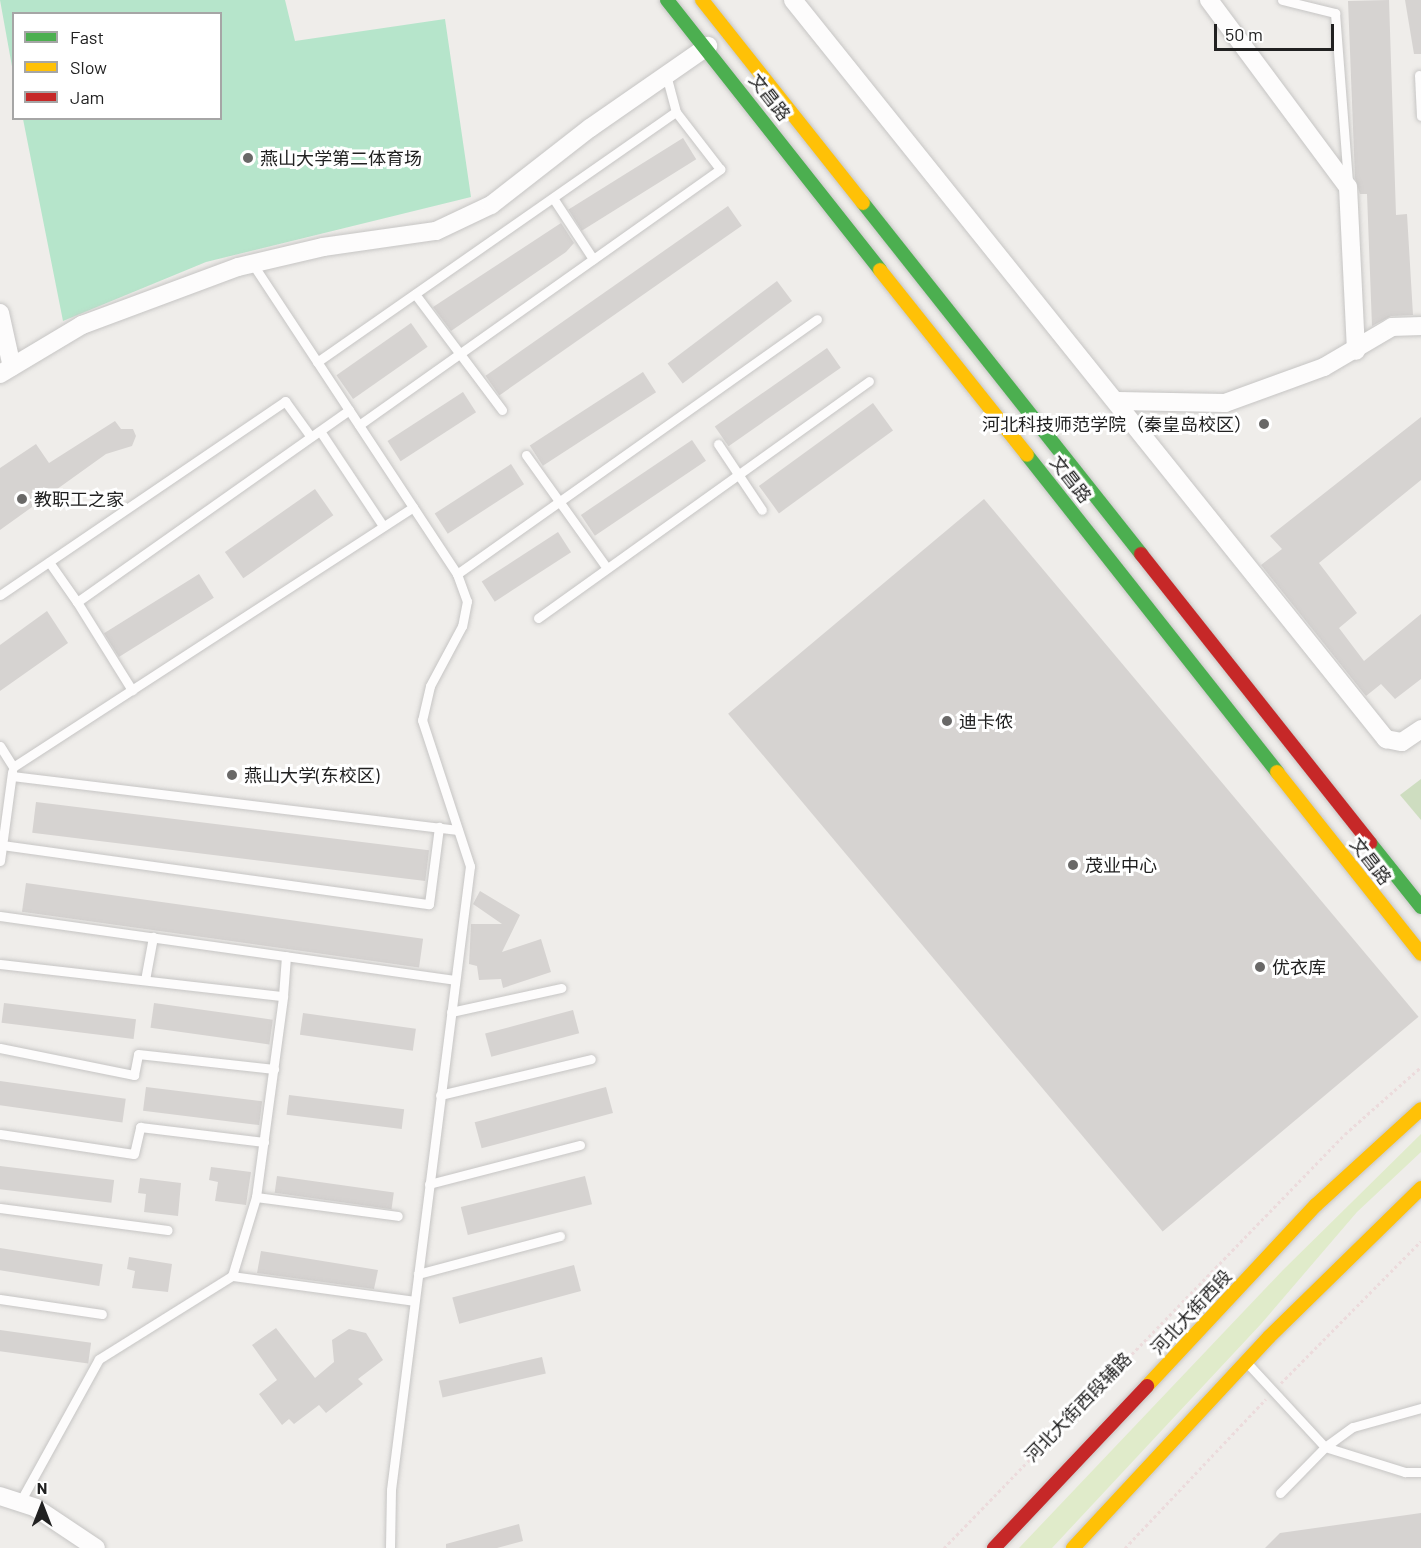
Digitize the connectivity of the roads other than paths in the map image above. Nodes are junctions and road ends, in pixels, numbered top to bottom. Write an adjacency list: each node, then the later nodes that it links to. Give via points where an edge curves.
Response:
1 (667, 0): 6 (main road, 文昌路)
2 (702, 0): 51 (main road, 文昌路)
3 (793, 0): 24 (street)
4 (1209, 0): 11 (street)
5 (1282, 0): 11 (lane, via 1335,13)
6 (708, 46): 7 (street); 54 (main road, 文昌路)
7 (666, 75): 9 (lane); 14 (street, via 491,205 436,231 323,247)
8 (1419, 75): 10 (lane)
9 (676, 112): 12 (lane); 13 (lane, via 720,169)
10 (1421, 116)
11 (1348, 187): 19 (street)
12 (553, 198): 13 (lane); 15 (lane)
13 (593, 259): 20 (lane)
14 (252, 263): 21 (lane); 22 (street, via 82,325)
15 (415, 294): 20 (lane); 21 (lane)
16 (0, 313): 22 (street)
17 (818, 319): 33 (lane)
18 (1421, 326): 19 (street, via 1392,327)
19 (1356, 351): 24 (street, via 1225,403)
20 (460, 354): 26 (lane); 27 (lane)
21 (318, 362): 25 (lane)
22 (6, 370)
23 (869, 381): 32 (lane)
24 (1118, 401): 44 (street, via 1386,739 1402,742)
25 (349, 410): 27 (lane); 28 (lane)
26 (502, 410)
27 (359, 425): 34 (lane)
28 (320, 430): 29 (lane); 36 (lane)
29 (311, 437): 37 (lane, via 285,400); 41 (lane)
30 (718, 444): 32 (lane)
31 (526, 455): 33 (lane)
32 (738, 474): 35 (lane); 38 (lane)
33 (559, 501): 38 (lane); 39 (lane)
34 (413, 507): 36 (lane); 39 (lane)
35 (762, 510)
36 (383, 526): 43 (lane)
37 (49, 562): 40 (lane); 41 (lane)
38 (607, 568): 42 (lane)
39 (457, 574): 48 (lane, via 467,601 462,626 430,686 422,720)
40 (0, 595)
41 (77, 602): 43 (lane)
42 (538, 618)
43 (132, 690): 46 (lane)
44 (1421, 729)
45 (0, 746): 46 (lane)
46 (12, 772): 47 (lane); 49 (lane)
47 (439, 828): 48 (lane); 49 (lane, via 429,904)
48 (458, 830): 58 (lane, via 470,866)
49 (2, 845): 50 (lane)
50 (0, 861)
51 (1421, 907)
52 (0, 916): 53 (lane)
53 (153, 937): 55 (lane); 57 (lane)
54 (1421, 954)
55 (286, 956): 58 (lane); 60 (lane)
56 (0, 964): 57 (lane)
57 (146, 980): 60 (lane)
58 (455, 980): 61 (lane)
59 (561, 988): 61 (lane)
60 (283, 996): 64 (lane)
61 (451, 1012): 65 (lane)
62 (0, 1048): 64 (lane, via 134,1075 138,1054)
63 (591, 1059): 65 (lane)
64 (274, 1069): 68 (lane)
65 (440, 1095): 70 (lane)
66 (1421, 1109): 91 (main road, 河北大街西段, via 1316,1205)
67 (0, 1134): 68 (lane, via 134,1154 140,1128)
68 (264, 1143): 72 (lane)
69 (580, 1145): 70 (lane)
70 (429, 1184): 77 (lane)
71 (1421, 1188): 82 (main road)
72 (256, 1197): 74 (lane); 78 (lane)
73 (0, 1208): 75 (lane)
74 (398, 1216)
75 (168, 1230)
76 (560, 1236): 77 (lane)
77 (418, 1274): 80 (lane)
78 (232, 1276): 80 (lane); 88 (lane, via 99,1359)
79 (0, 1299): 81 (lane)
80 (414, 1301): 90 (lane, via 390,1490)
81 (102, 1314)
82 (1246, 1362): 84 (lane); 92 (main road)
83 (1421, 1408): 84 (lane, via 1353,1427)
84 (1324, 1447): 85 (lane, via 1405,1472); 86 (lane)
85 (1421, 1472)
86 (1280, 1493)
87 (0, 1496): 88 (street)
88 (20, 1502): 89 (street, via 69,1527)
89 (96, 1548)
90 (390, 1548)
91 (994, 1548)
92 (1073, 1548)

